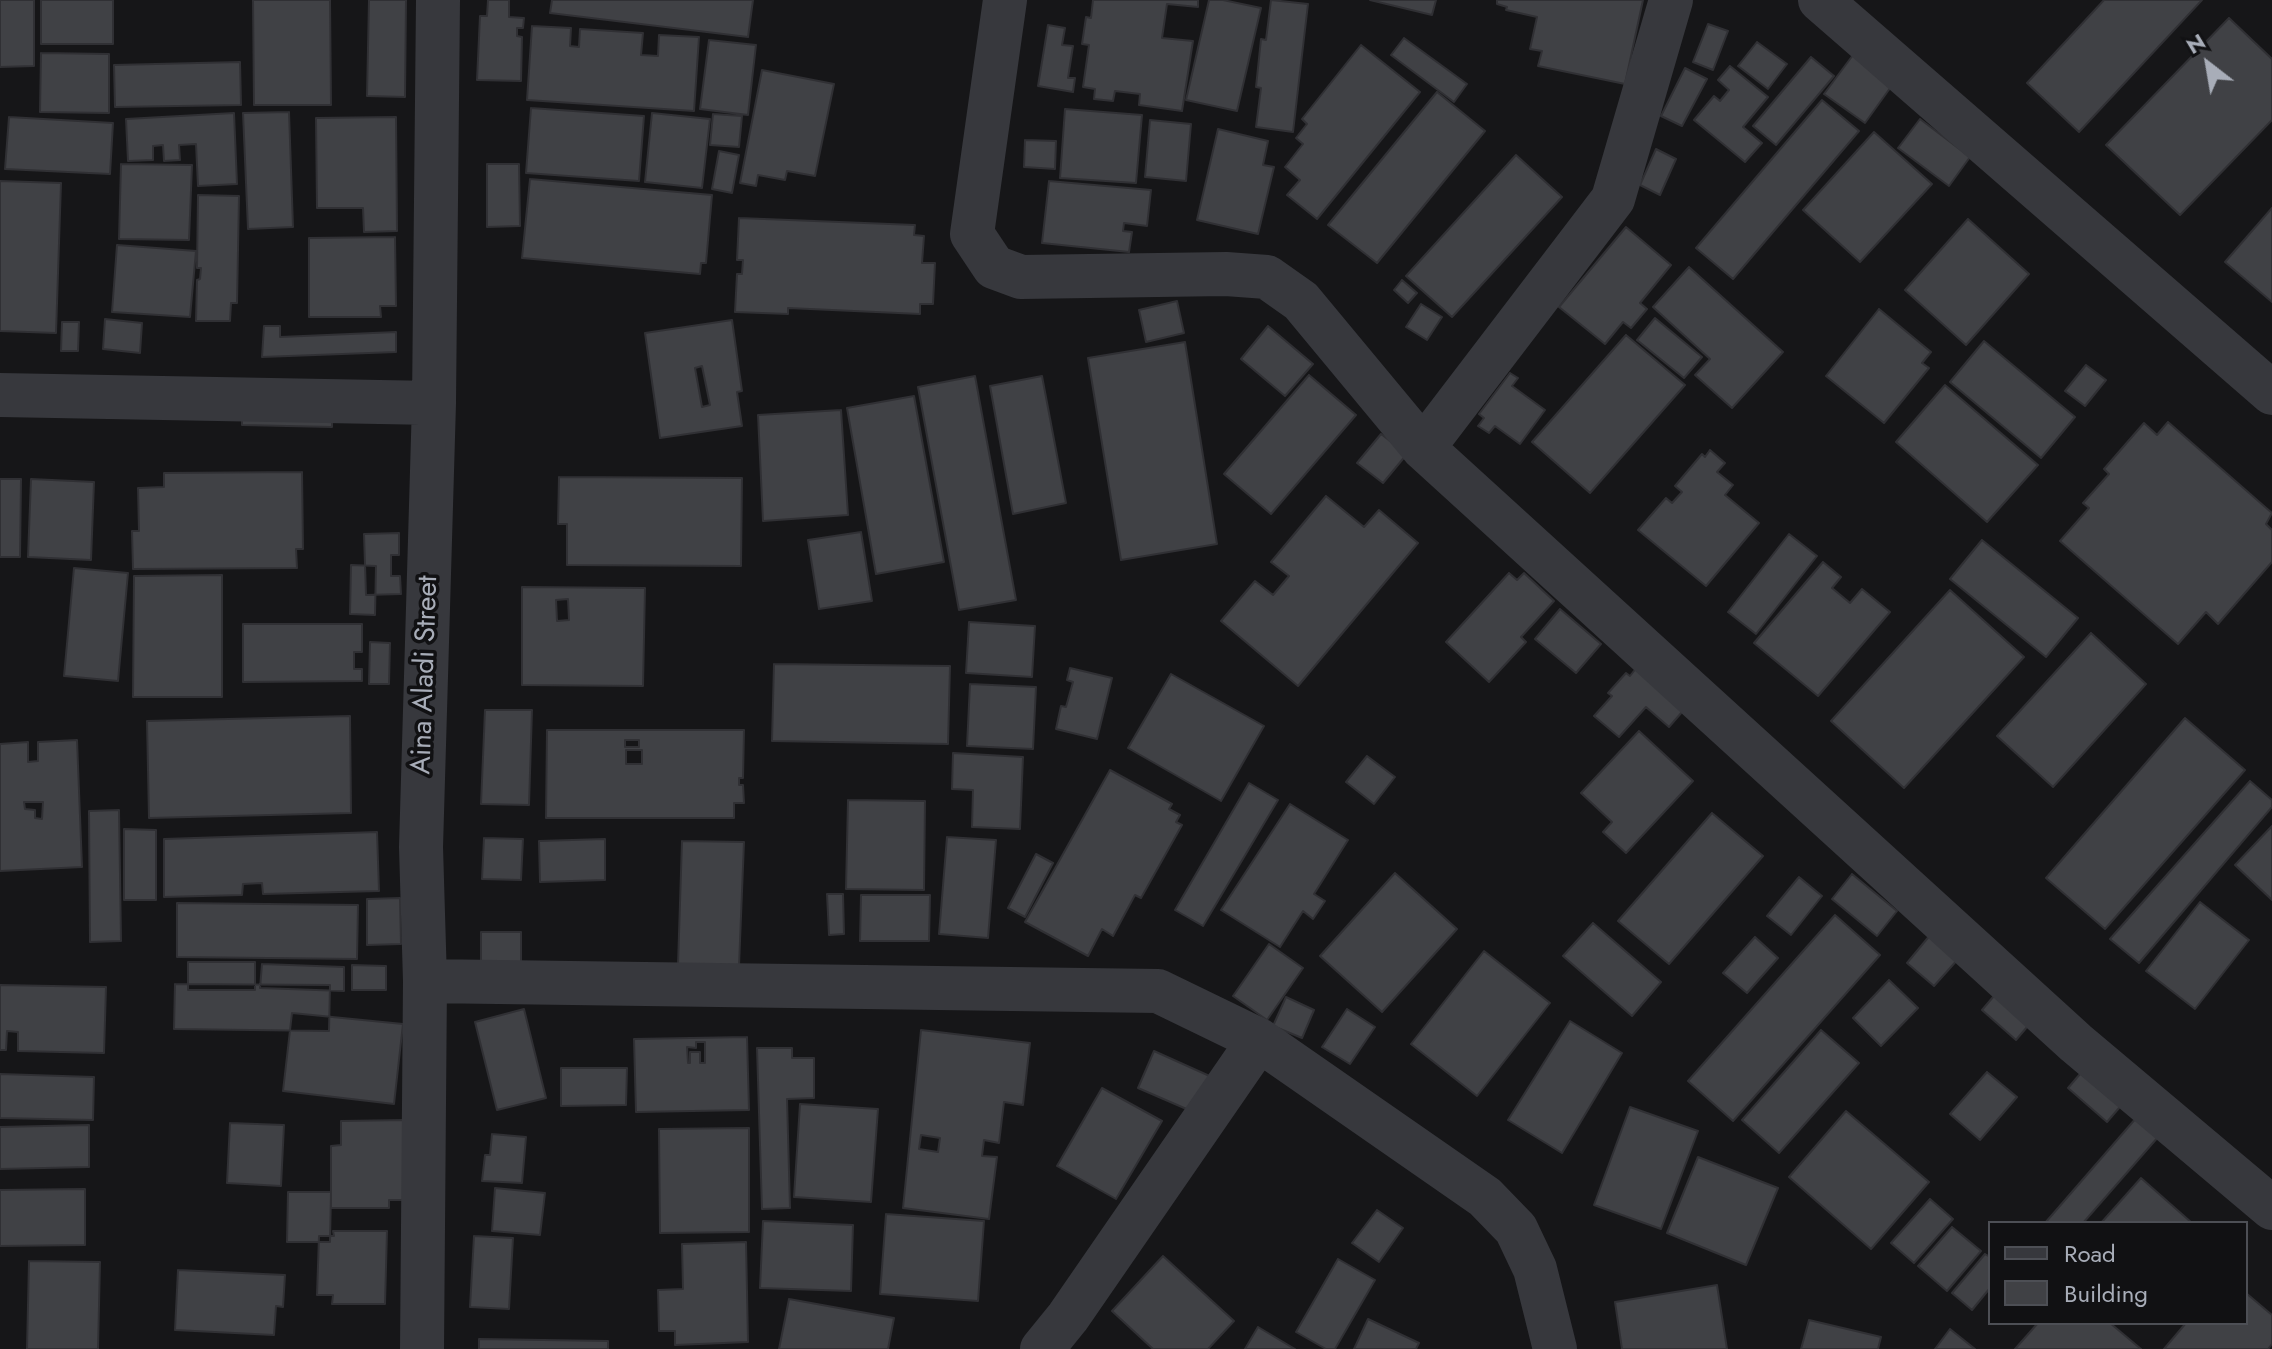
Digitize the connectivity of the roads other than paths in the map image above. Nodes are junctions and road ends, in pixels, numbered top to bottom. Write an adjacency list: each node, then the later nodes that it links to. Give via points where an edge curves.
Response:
1 (438, 0): 7 (street, Aina Aladi Street)
2 (1005, 0): 8 (street, via 972,234 994,267 1021,277 1267,277 1301,301)
3 (1671, 0): 8 (street, via 1613,199)
4 (1820, 0): 5 (street)
5 (2272, 393)
6 (0, 395): 7 (street)
7 (434, 403): 9 (street, Aina Aladi Street, via 421,847)
8 (1423, 448): 11 (street, via 2076,1043)
9 (425, 981): 10 (street, via 1158,991); 12 (street, Aina Aladi Street)
10 (1259, 1040): 13 (street); 14 (street, via 1485,1197 1516,1229 1535,1269)
11 (2272, 1208)
12 (422, 1349)
13 (1042, 1349)
14 (1555, 1349)

